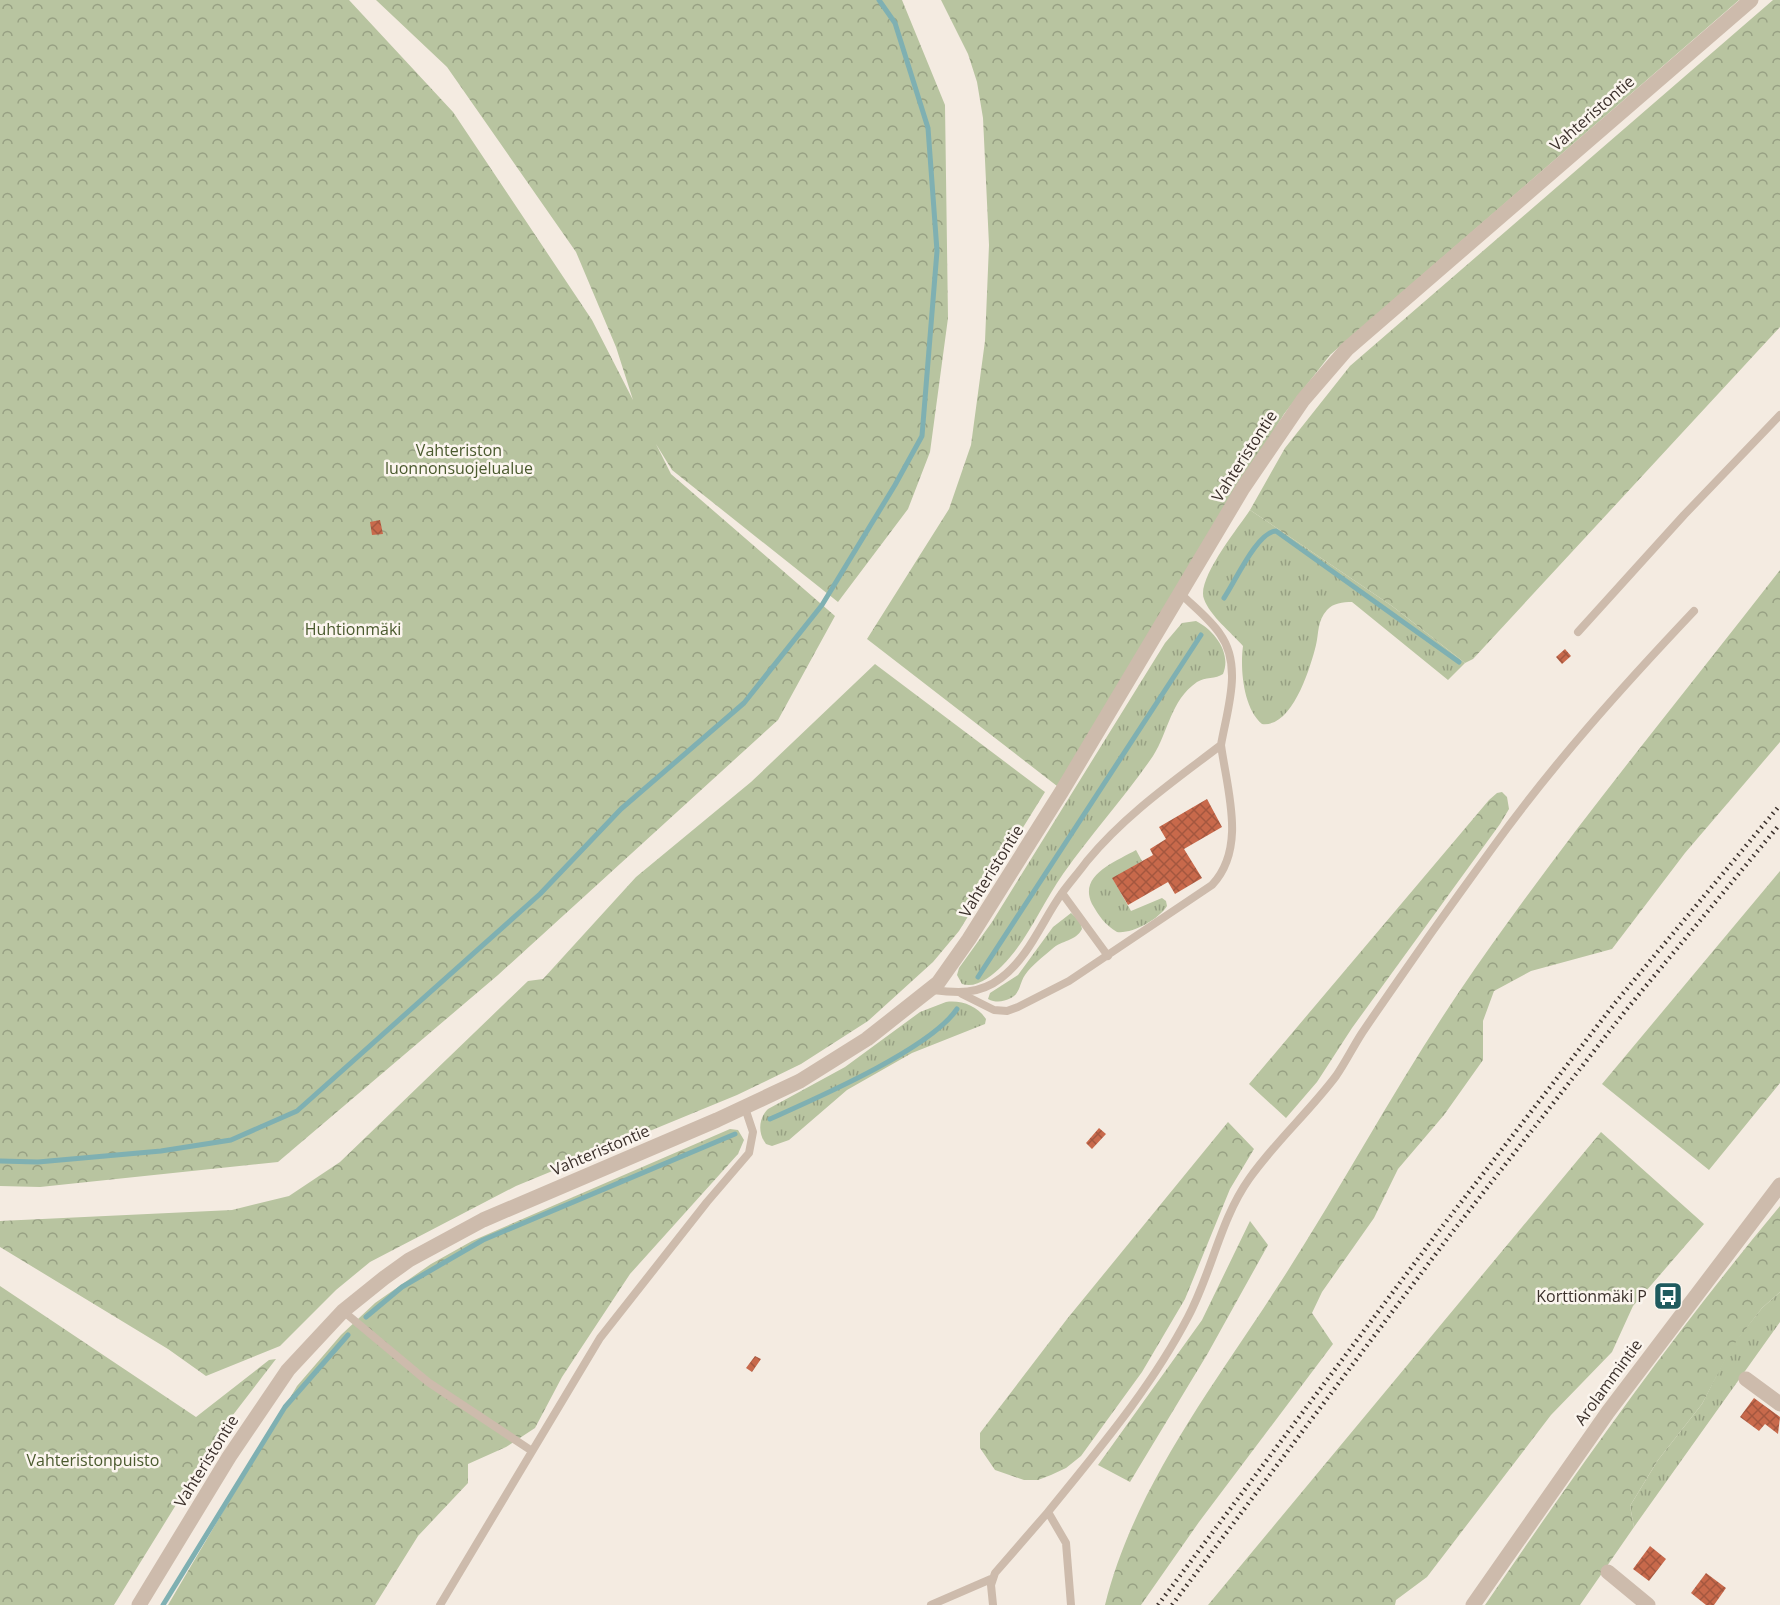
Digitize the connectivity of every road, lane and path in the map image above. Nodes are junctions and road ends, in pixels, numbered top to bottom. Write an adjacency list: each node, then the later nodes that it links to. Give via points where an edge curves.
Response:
1 (1751, 0): 3 (street, Vahteristontie, via 1330,366 1243,488)
2 (1780, 415): 5 (lane)
3 (1181, 594): 6 (lane, via 1223,637 1232,662); 9 (street, Vahteristontie, via 969,939)
4 (1694, 611): 17 (lane, via 1613,696 1493,847 1360,1035 1335,1077 1282,1135 1248,1181 1226,1221 1190,1314 1172,1346 1132,1406)
5 (1578, 632)
6 (1221, 745): 7 (lane, via 1132,813); 8 (lane, via 1233,837 1226,866 1203,892)
7 (1062, 893): 8 (lane); 10 (lane, via 1010,970 983,989)
8 (1108, 956): 10 (lane, via 1055,989 1007,1011 987,1007)
9 (930, 990): 10 (lane); 11 (street, Vahteristontie, via 832,1063)
10 (960, 993)
11 (745, 1108): 13 (street, Vahteristontie, via 483,1220 409,1260); 16 (lane, via 753,1132 750,1153 600,1338)
12 (1780, 1185): 25 (street, Arolammintie, via 1608,1412)
13 (342, 1311): 16 (lane, via 428,1382); 20 (street, Vahteristontie, via 267,1398)
14 (1746, 1379): 15 (street)
15 (1780, 1404)
16 (532, 1451): 21 (lane)
17 (1048, 1512): 19 (lane, via 1006,1557); 24 (lane, via 1066,1543)
18 (1608, 1572): 26 (street)
19 (992, 1579): 22 (lane); 23 (lane)
20 (139, 1605)
21 (440, 1605)
22 (931, 1605)
23 (993, 1605)
24 (1071, 1605)
25 (1473, 1605)
26 (1648, 1605)

